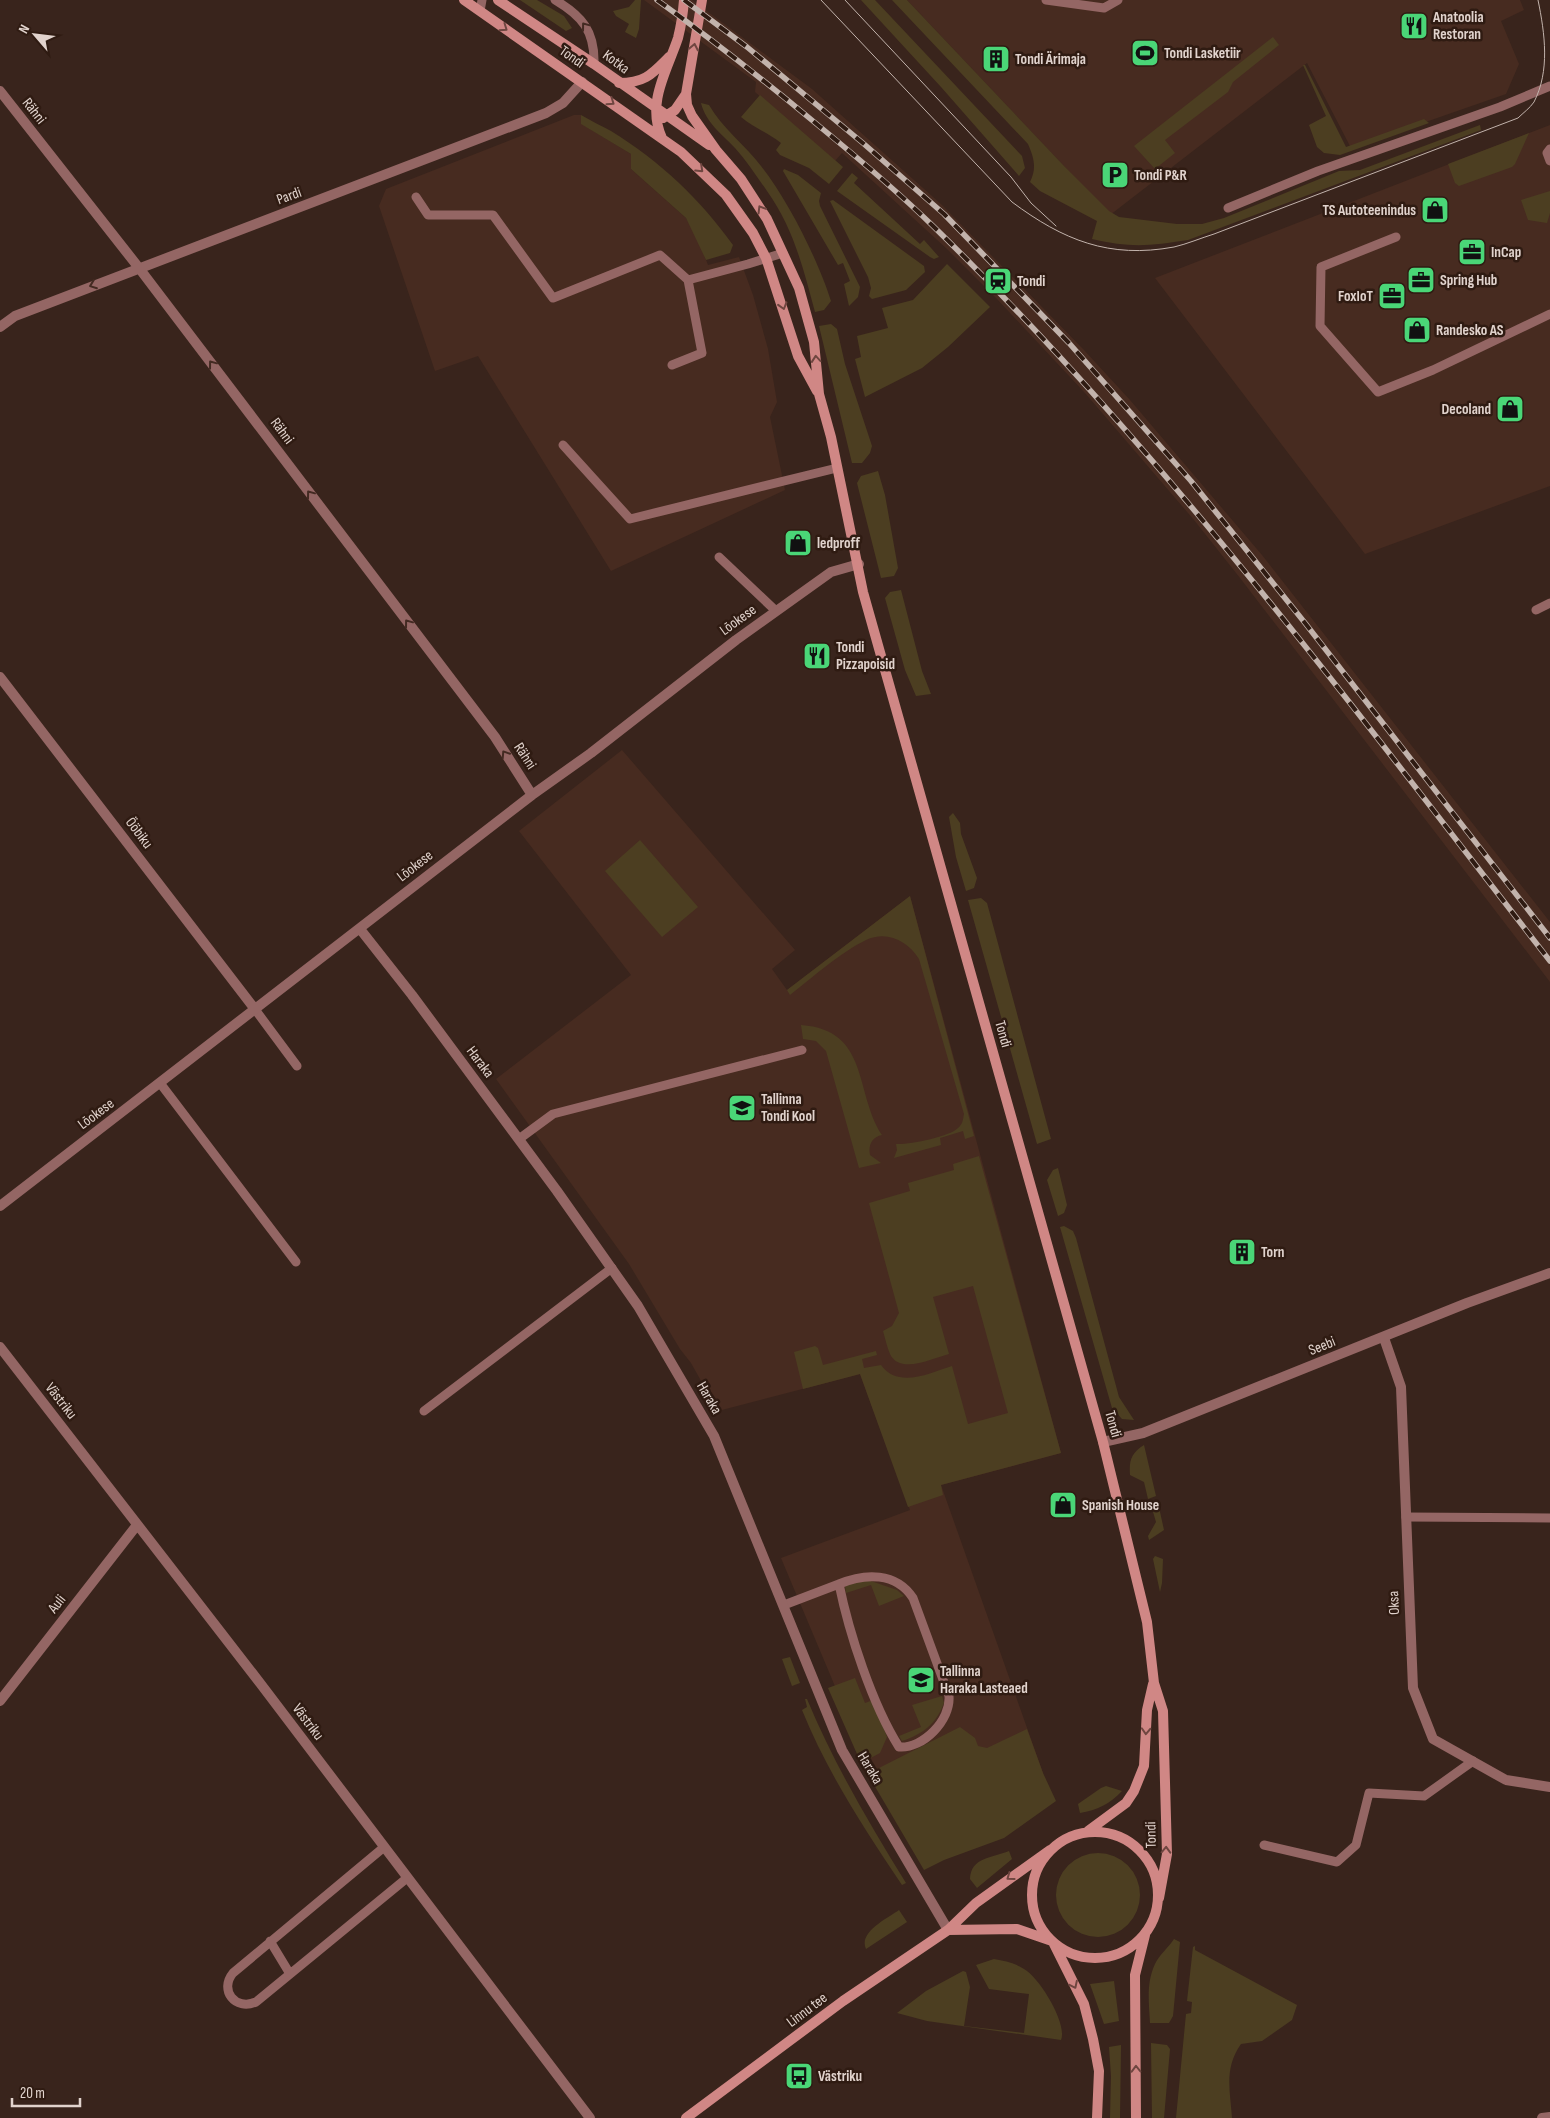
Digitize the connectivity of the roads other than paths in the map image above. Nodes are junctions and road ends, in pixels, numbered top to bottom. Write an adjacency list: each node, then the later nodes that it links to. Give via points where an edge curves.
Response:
1 (464, 0): 9 (street, Tondi)
2 (482, 0): 9 (lane)
3 (498, 0): 11 (street, Kotka)
4 (556, 0): 11 (lane, one-way to 4, via 594,44 589,30 570,9)
5 (684, 0): 10 (street, via 681,28)
6 (702, 0): 16 (street, Tondi, one-way to 6)
7 (1046, 0): 8 (lane, via 1104,8)
8 (1118, 0)
9 (480, 11): 12 (street, Tondi, one-way to 12)
10 (671, 56): 13 (street, via 645,80); 17 (street)
11 (594, 64): 13 (street, Kotka)
12 (582, 82): 20 (street, Tondi, one-way to 20); 30 (street, Pardi, via 562,104 546,114)
13 (620, 83): 17 (street, Kotka)
14 (1550, 86): 26 (lane)
15 (0, 91): 30 (street, Rähni)
16 (686, 94): 18 (street); 23 (street, Tondi, via 692,116)
17 (656, 108): 18 (street, Kotka); 19 (street)
18 (668, 116): 19 (street); 23 (street, Kotka)
19 (656, 120): 20 (street); 21 (street)
20 (640, 123): 21 (street, Tondi)
21 (662, 138): 29 (street, Tondi, one-way to 29, via 726,195)
22 (1550, 149): 24 (lane, via 1547,153)
23 (716, 150): 28 (street, Tondi, one-way to 23, via 753,196)
24 (1550, 161)
25 (416, 197): 31 (lane, via 428,215 493,216 553,298 660,255)
26 (1228, 208)
27 (1396, 237): 32 (lane, via 1321,267 1320,326 1378,392 1433,370)
28 (783, 253): 29 (lane); 35 (street, Tondi, one-way to 28, via 810,324 799,288)
29 (766, 258): 31 (lane); 35 (street, Tondi, one-way to 35, via 798,356)
30 (139, 268): 33 (street, Pardi, one-way to 33, via 15,316); 44 (street, Rähni, one-way to 30, via 495,737)
31 (688, 280): 34 (lane, via 702,354)
32 (1550, 314)
33 (0, 327)
34 (672, 365)
35 (819, 394): 37 (street, Tondi)
36 (563, 445): 37 (lane, via 630,519)
37 (837, 468): 39 (street, Tondi)
38 (719, 557): 42 (lane)
39 (859, 564): 42 (street, Lõokese, via 831,572); 58 (street, Tondi, via 863,592)
40 (1550, 603): 41 (lane)
41 (1536, 610)
42 (776, 612): 44 (street, Lõokese)
43 (0, 677): 46 (street, Ööbiku)
44 (532, 794): 45 (street, Lõokese)
45 (360, 929): 46 (street, Lõokese); 50 (street, Haraka)
46 (254, 1008): 48 (lane); 49 (street, Lõokese)
47 (802, 1050): 50 (lane, via 553,1114)
48 (296, 1066)
49 (160, 1084): 51 (street, Lõokese); 52 (lane)
50 (519, 1139): 53 (street, Haraka)
51 (0, 1206)
52 (296, 1262)
53 (612, 1268): 57 (lane); 63 (street, Haraka, via 638,1306 714,1436)
54 (1550, 1273): 55 (street, Seebi)
55 (1384, 1338): 58 (street, Seebi, via 1143,1433); 59 (street, Oksa, via 1401,1387)
56 (0, 1347): 61 (street, Västriku)
57 (424, 1411)
58 (1103, 1442): 64 (street, Tondi, via 1148,1622)
59 (1406, 1517): 60 (lane); 66 (street, Oksa, via 1413,1688 1433,1739)
60 (1550, 1518)
61 (138, 1525): 65 (street, Auli); 70 (street, Västriku)
62 (839, 1584): 62 (lane, via 845,1613 873,1692 899,1747 908,1748 929,1736 950,1707 949,1696 913,1598 908,1590 886,1578 859,1576); 63 (lane)
63 (784, 1605): 74 (street, Haraka, via 842,1750)
64 (1154, 1683): 68 (street, Tondi, one-way to 68, via 1147,1710 1144,1766 1134,1790 1126,1803); 73 (street, Tondi, one-way to 64, via 1167,1854 1163,1711)
65 (0, 1701)
66 (1473, 1761): 67 (street, Oksa, via 1506,1780); 69 (lane, via 1424,1796 1368,1793 1356,1845 1337,1862)
67 (1550, 1787)
68 (1088, 1832): 71 (street, via 1069,1837); 73 (street, via 1121,1836 1134,1844 1147,1857 1155,1874)
69 (1264, 1845)
70 (383, 1848): 72 (street, Västriku); 76 (lane)
71 (1050, 1850): 74 (street, Linnu tee, one-way to 74, via 976,1903); 77 (street, via 1038,1869 1032,1886 1032,1901 1036,1916)
72 (407, 1878): 78 (lane); 80 (street, Västriku)
73 (1159, 1898): 75 (street, via 1156,1916)
74 (948, 1930): 77 (street, via 1017,1928); 81 (street, Linnu tee, via 844,2001)
75 (1146, 1933): 77 (street, via 1125,1951 1102,1958 1069,1952); 83 (street, one-way to 75, via 1134,1975)
76 (270, 1941): 78 (lane); 78 (lane, via 229,1977 227,1987 230,1996 238,2003 256,2002)
77 (1052, 1941): 82 (street, one-way to 82, via 1084,2004 1099,2071)
78 (290, 1974)
79 (1550, 2117): 84 (street)
80 (590, 2118)
81 (686, 2118)
82 (1097, 2118)
83 (1136, 2118)
84 (1542, 2118)

